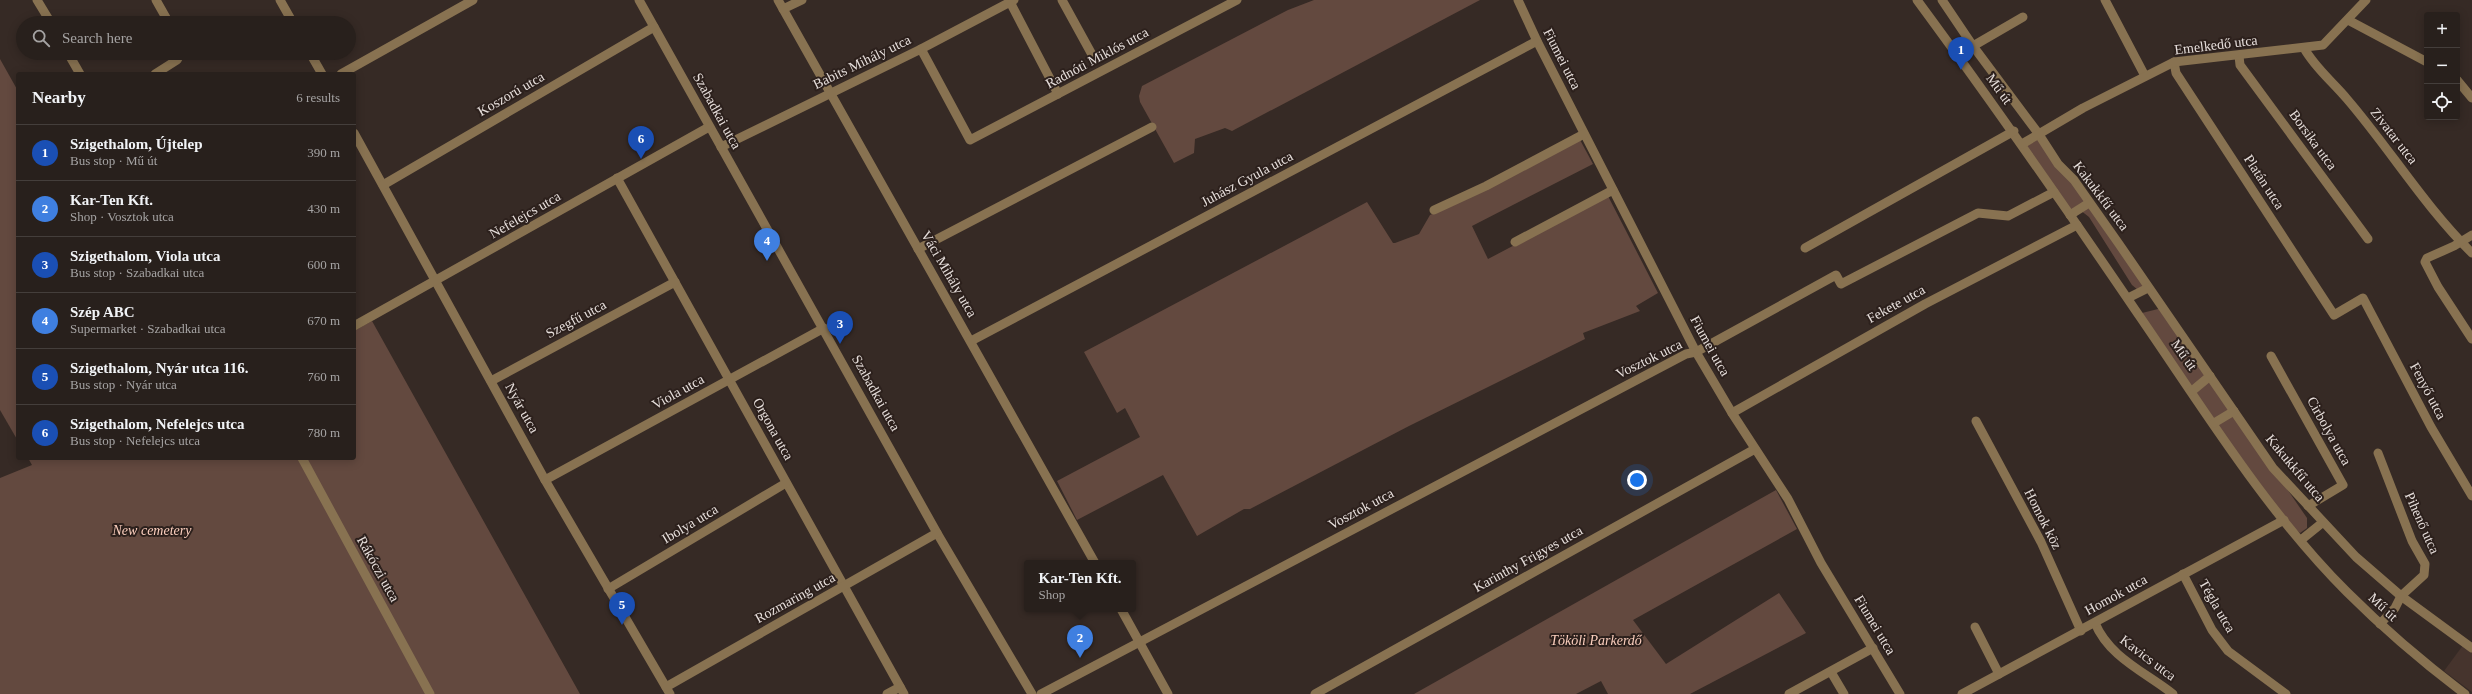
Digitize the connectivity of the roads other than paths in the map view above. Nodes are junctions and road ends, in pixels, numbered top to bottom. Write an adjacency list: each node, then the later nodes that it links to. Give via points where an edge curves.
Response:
1 (38, 0): 17 (street)
2 (156, 0): 18 (street)
3 (280, 0): 19 (street)
4 (473, 0): 37 (street)
5 (639, 0): 22 (street, Szabadkai utca)
6 (778, 0): 16 (street, Váci Mihály utca)
7 (802, 0): 16 (street)
8 (1062, 0): 31 (street)
9 (1237, 0): 41 (street, Radnóti Miklós utca)
10 (1518, 0): 23 (street, Fiumei utca)
11 (1917, 0): 45 (street, Mű út)
12 (1942, 0): 24 (street, Kakukkfű utca)
13 (2105, 0): 38 (street)
14 (2366, 0): 21 (street, Emelkedő utca)
15 (1012, 1): 26 (street, Babits Mihály utca); 41 (street)
16 (783, 9): 40 (street, Váci Mihály utca)
17 (47, 16)
18 (165, 16)
19 (289, 16)
20 (2023, 17): 24 (street)
21 (2348, 20): 25 (street, Emelkedő utca, via 2323,45); 32 (street)
22 (654, 28): 43 (street, Szabadkai utca); 52 (street, Koszorú utca)
23 (1536, 41): 47 (street, Fiumei utca); 74 (street, Juhász Gyula utca)
24 (1973, 46): 46 (street, Kakukkfű utca)
25 (2304, 48): 27 (street, Emelkedő utca); 62 (street, Zivatar utca, via 2312,62 2347,99)
26 (921, 49): 40 (street, Babits Mihály utca); 41 (street, Radnóti Miklós utca, via 970,140)
27 (2239, 56): 33 (street, Emelkedő utca); 60 (street, Borsika utca, via 2240,65)
28 (72, 60): 35 (street)
29 (177, 60): 34 (street)
30 (314, 60): 36 (street)
31 (1095, 60)
32 (2424, 60)
33 (2174, 62): 38 (street, Emelkedő utca); 70 (street, Platán utca, via 2176,74 2334,315)
34 (168, 71)
35 (79, 72)
36 (321, 72)
37 (345, 72)
38 (2145, 76): 46 (street, Emelkedő utca)
39 (2460, 84): 42 (street)
40 (830, 94): 50 (street, Babits Mihály utca); 64 (street, Váci Mihály utca)
41 (1058, 94)
42 (2472, 98)
43 (709, 127): 50 (street, Szabadkai utca); 51 (street, Nefelejcs utca)
44 (1152, 127): 64 (street)
45 (2014, 131): 49 (street, Mű út); 63 (street)
46 (2038, 133): 49 (street, Emelkedő utca); 55 (street, Kakukkfű utca, via 2058,164 2074,180)
47 (1584, 134): 53 (street, Fiumei utca); 56 (street, via 1486,186)
48 (356, 137): 52 (street, Nyár utca)
49 (2022, 144): 54 (street, Mű út)
50 (721, 147): 72 (street, Szabadkai utca)
51 (617, 178): 66 (street, Nefelejcs utca); 67 (street, Orgona utca)
52 (382, 185): 66 (street, Nyár utca)
53 (1613, 190): 61 (street); 75 (street, Fiumei utca)
54 (2054, 192): 57 (street, Mű út); 75 (street, Vosztok utca, via 2008,216 1978,213 1841,284 1836,275)
55 (2089, 203): 57 (street); 68 (street, Kakukkfű utca)
56 (1434, 210)
57 (2070, 215): 58 (street, Mű út)
58 (2077, 224): 69 (street, Mű út); 82 (street, Fekete utca, via 1925,304)
59 (2472, 234): 62 (street)
60 (2368, 239)
61 (1514, 242)
62 (2461, 242): 65 (street, Zivatar utca); 73 (street, via 2427,258 2425,266)
63 (1805, 248)
64 (918, 249): 74 (street, Váci Mihály utca)
65 (2472, 253)
66 (436, 282): 71 (street, Nefelejcs utca); 79 (street, Nyár utca)
67 (675, 282): 78 (street, Orgona utca); 79 (street, Szegfű utca)
68 (2148, 288): 69 (street); 77 (street, Kakukkfű utca)
69 (2128, 298): 80 (street, Mű út)
70 (2363, 298): 90 (street, Fenyő utca, via 2431,427)
71 (356, 325)
72 (824, 328): 78 (street, Viola utca); 94 (street, Szabadkai utca)
73 (2472, 339)
74 (971, 341): 96 (street, Váci Mihály utca)
75 (1696, 352): 82 (street, Fiumei utca); 108 (street, Vosztok utca, via 1686,354)
76 (2271, 356): 91 (street, Cirbolya utca, via 2343,485)
77 (2210, 376): 80 (street); 81 (street, Kakukkfű utca)
78 (730, 379): 88 (street, Viola utca); 89 (street, Orgona utca)
79 (491, 381): 88 (street, Nyár utca)
80 (2192, 391): 84 (street, Mű út)
81 (2234, 411): 84 (street); 91 (street, Kakukkfű utca, via 2273,468)
82 (1732, 414): 85 (street, Fiumei utca)
83 (1976, 421): 107 (street, Homok köz, via 2041,542)
84 (2214, 423): 92 (street, Mű út)
85 (1755, 449): 109 (street, Fiumei utca, via 1788,499 1821,563); 120 (street, Karinthy Frigyes utca)
86 (2378, 453): 100 (street, Pihenő utca, via 2412,541 2425,564 2424,575)
87 (303, 460): 115 (street, Rákóczi utca)
88 (545, 480): 99 (street, Nyár utca)
89 (786, 483): 98 (street, Orgona utca); 99 (street, Ibolya utca)
90 (2472, 496)
91 (2308, 506): 93 (street, Kakukkfű utca)
92 (2284, 520): 95 (street, Mű út); 97 (street, Homok utca)
93 (2322, 523): 95 (street, Kakukkfű utca); 100 (street, Kakukkfű utca)
94 (937, 533): 98 (street, Rozmaring utca); 117 (street, Szabadkai utca)
95 (2301, 540): 105 (street, Mű út, via 2346,591)
96 (1093, 560)
97 (2183, 574): 104 (street, Homok utca); 126 (street, Tégla utca, via 2212,630 2228,651)
98 (845, 586): 113 (street, Orgona utca); 114 (street, Rozmaring utca)
99 (608, 589): 114 (street, Nyár utca)
100 (2401, 596): 101 (street, Kakukkfű utca); 102 (street)
101 (2409, 602): 102 (street); 110 (street, Kakukkfű utca)
102 (2395, 608): 105 (street)
103 (1123, 612): 108 (street)
104 (2095, 623): 107 (street, Homok utca); 125 (street, Kavics utca, via 2114,652)
105 (2380, 624): 127 (street, Mű út)
106 (1975, 627): 112 (street)
107 (2081, 631): 112 (street, Homok utca)
108 (1138, 641): 118 (street, Vosztok utca); 119 (street)
109 (1873, 648): 111 (street); 123 (street, Fiumei utca)
110 (2472, 648)
111 (1832, 672): 121 (street); 122 (street)
112 (1999, 674): 124 (street, Homok utca)
113 (902, 690): 116 (street)
114 (668, 691)
115 (430, 694)
116 (887, 694)
117 (1032, 694)
118 (1041, 694)
119 (1168, 694)
120 (1316, 694)
121 (1789, 694)
122 (1844, 694)
123 (1900, 694)
124 (1962, 694)
125 (2172, 694)
126 (2286, 694)
127 (2465, 694)

